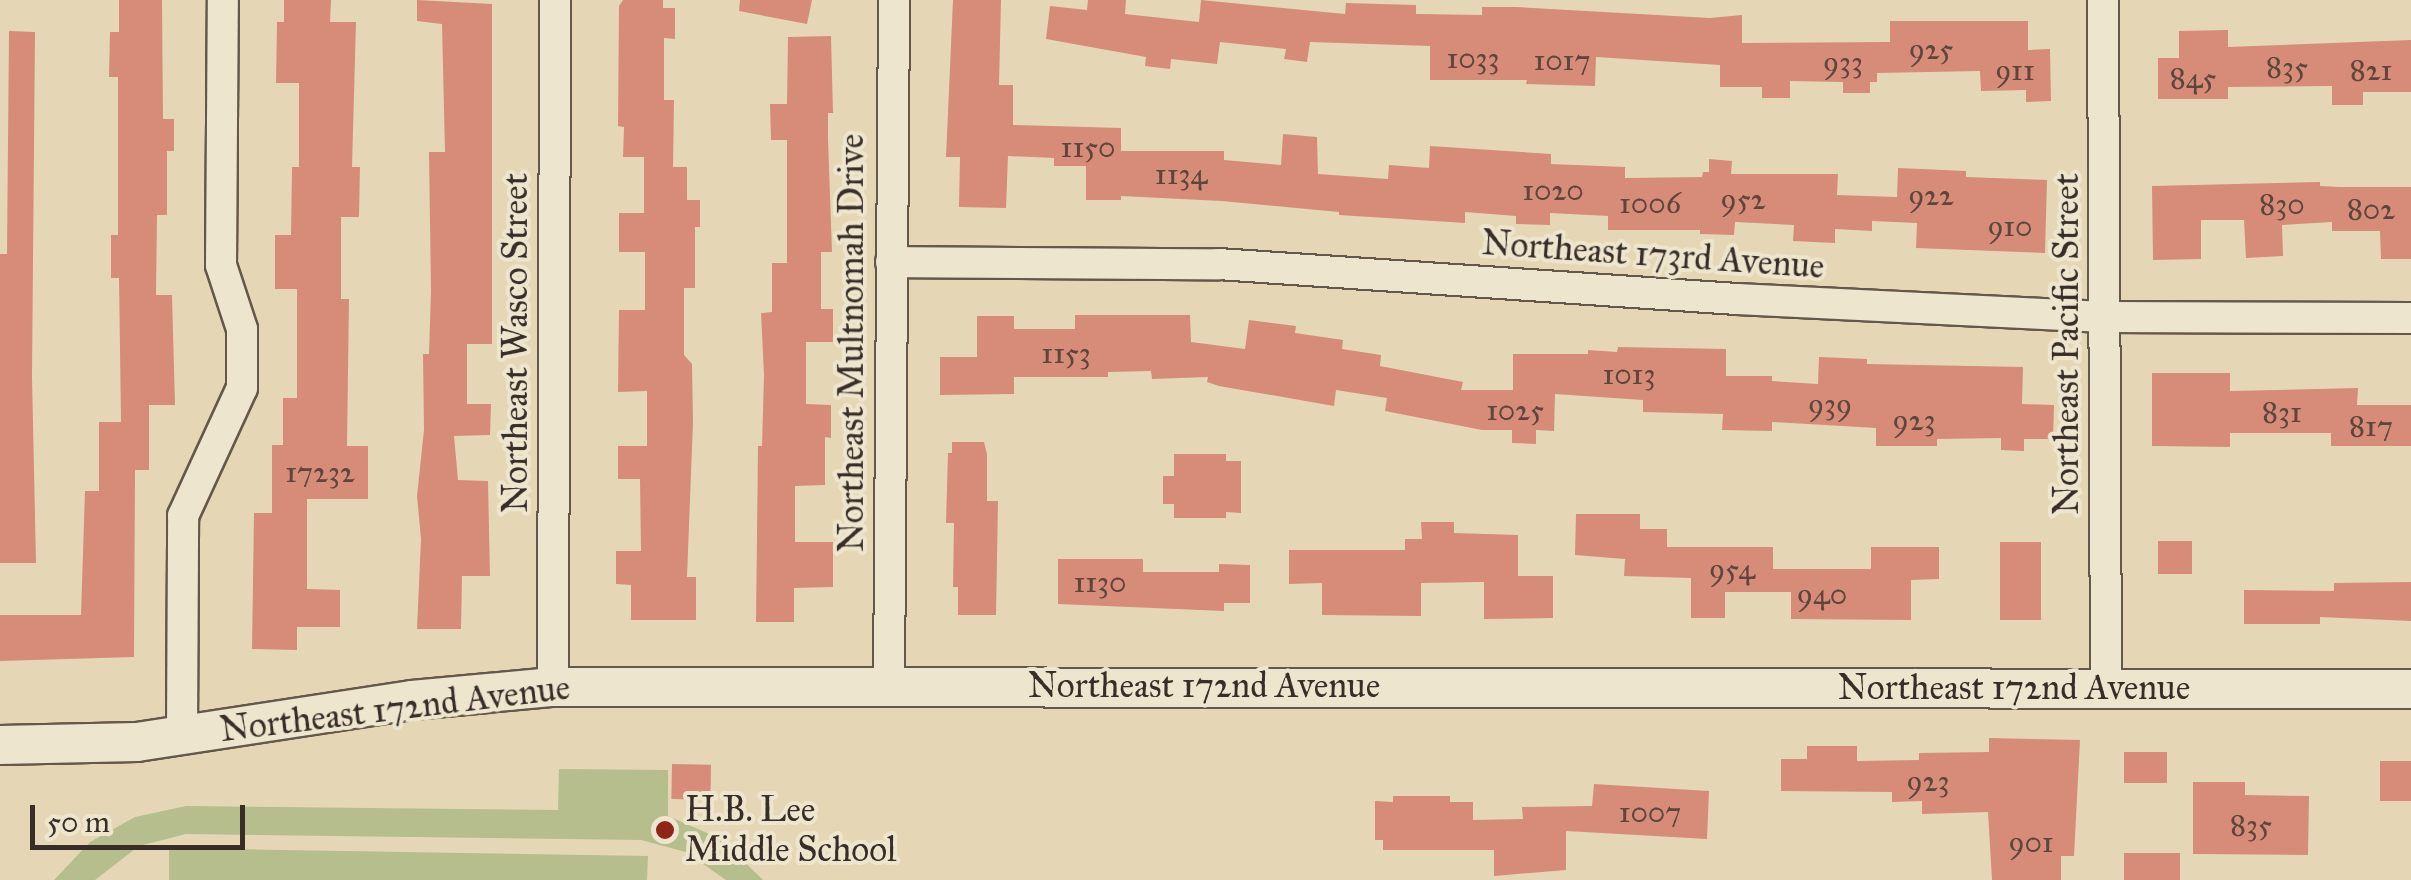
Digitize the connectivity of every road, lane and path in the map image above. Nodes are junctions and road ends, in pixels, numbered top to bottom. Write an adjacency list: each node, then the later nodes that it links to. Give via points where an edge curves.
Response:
1 (224, 0): 12 (street, via 221,265 242,329 242,388 183,516)
2 (555, 0): 9 (street, Northeast Wasco Street)
3 (894, 0): 5 (street, Northeast Multnomah Drive)
4 (2104, 0): 6 (street, Northeast Pacific Street)
5 (890, 262): 6 (street, Northeast 173rd Avenue, via 1218,264); 8 (street, Northeast Multnomah Drive)
6 (2105, 317): 7 (street, Northeast 173rd Avenue); 10 (street, Northeast Pacific Street)
7 (2411, 318)
8 (889, 686): 9 (street, Northeast 172nd Avenue); 10 (street, Northeast 172nd Avenue)
9 (553, 687): 12 (street, Northeast 172nd Avenue)
10 (2106, 688): 11 (street, Northeast 172nd Avenue)
11 (2411, 689)
12 (182, 734): 13 (street, Northeast 172nd Avenue, via 136,742)
13 (0, 745)

